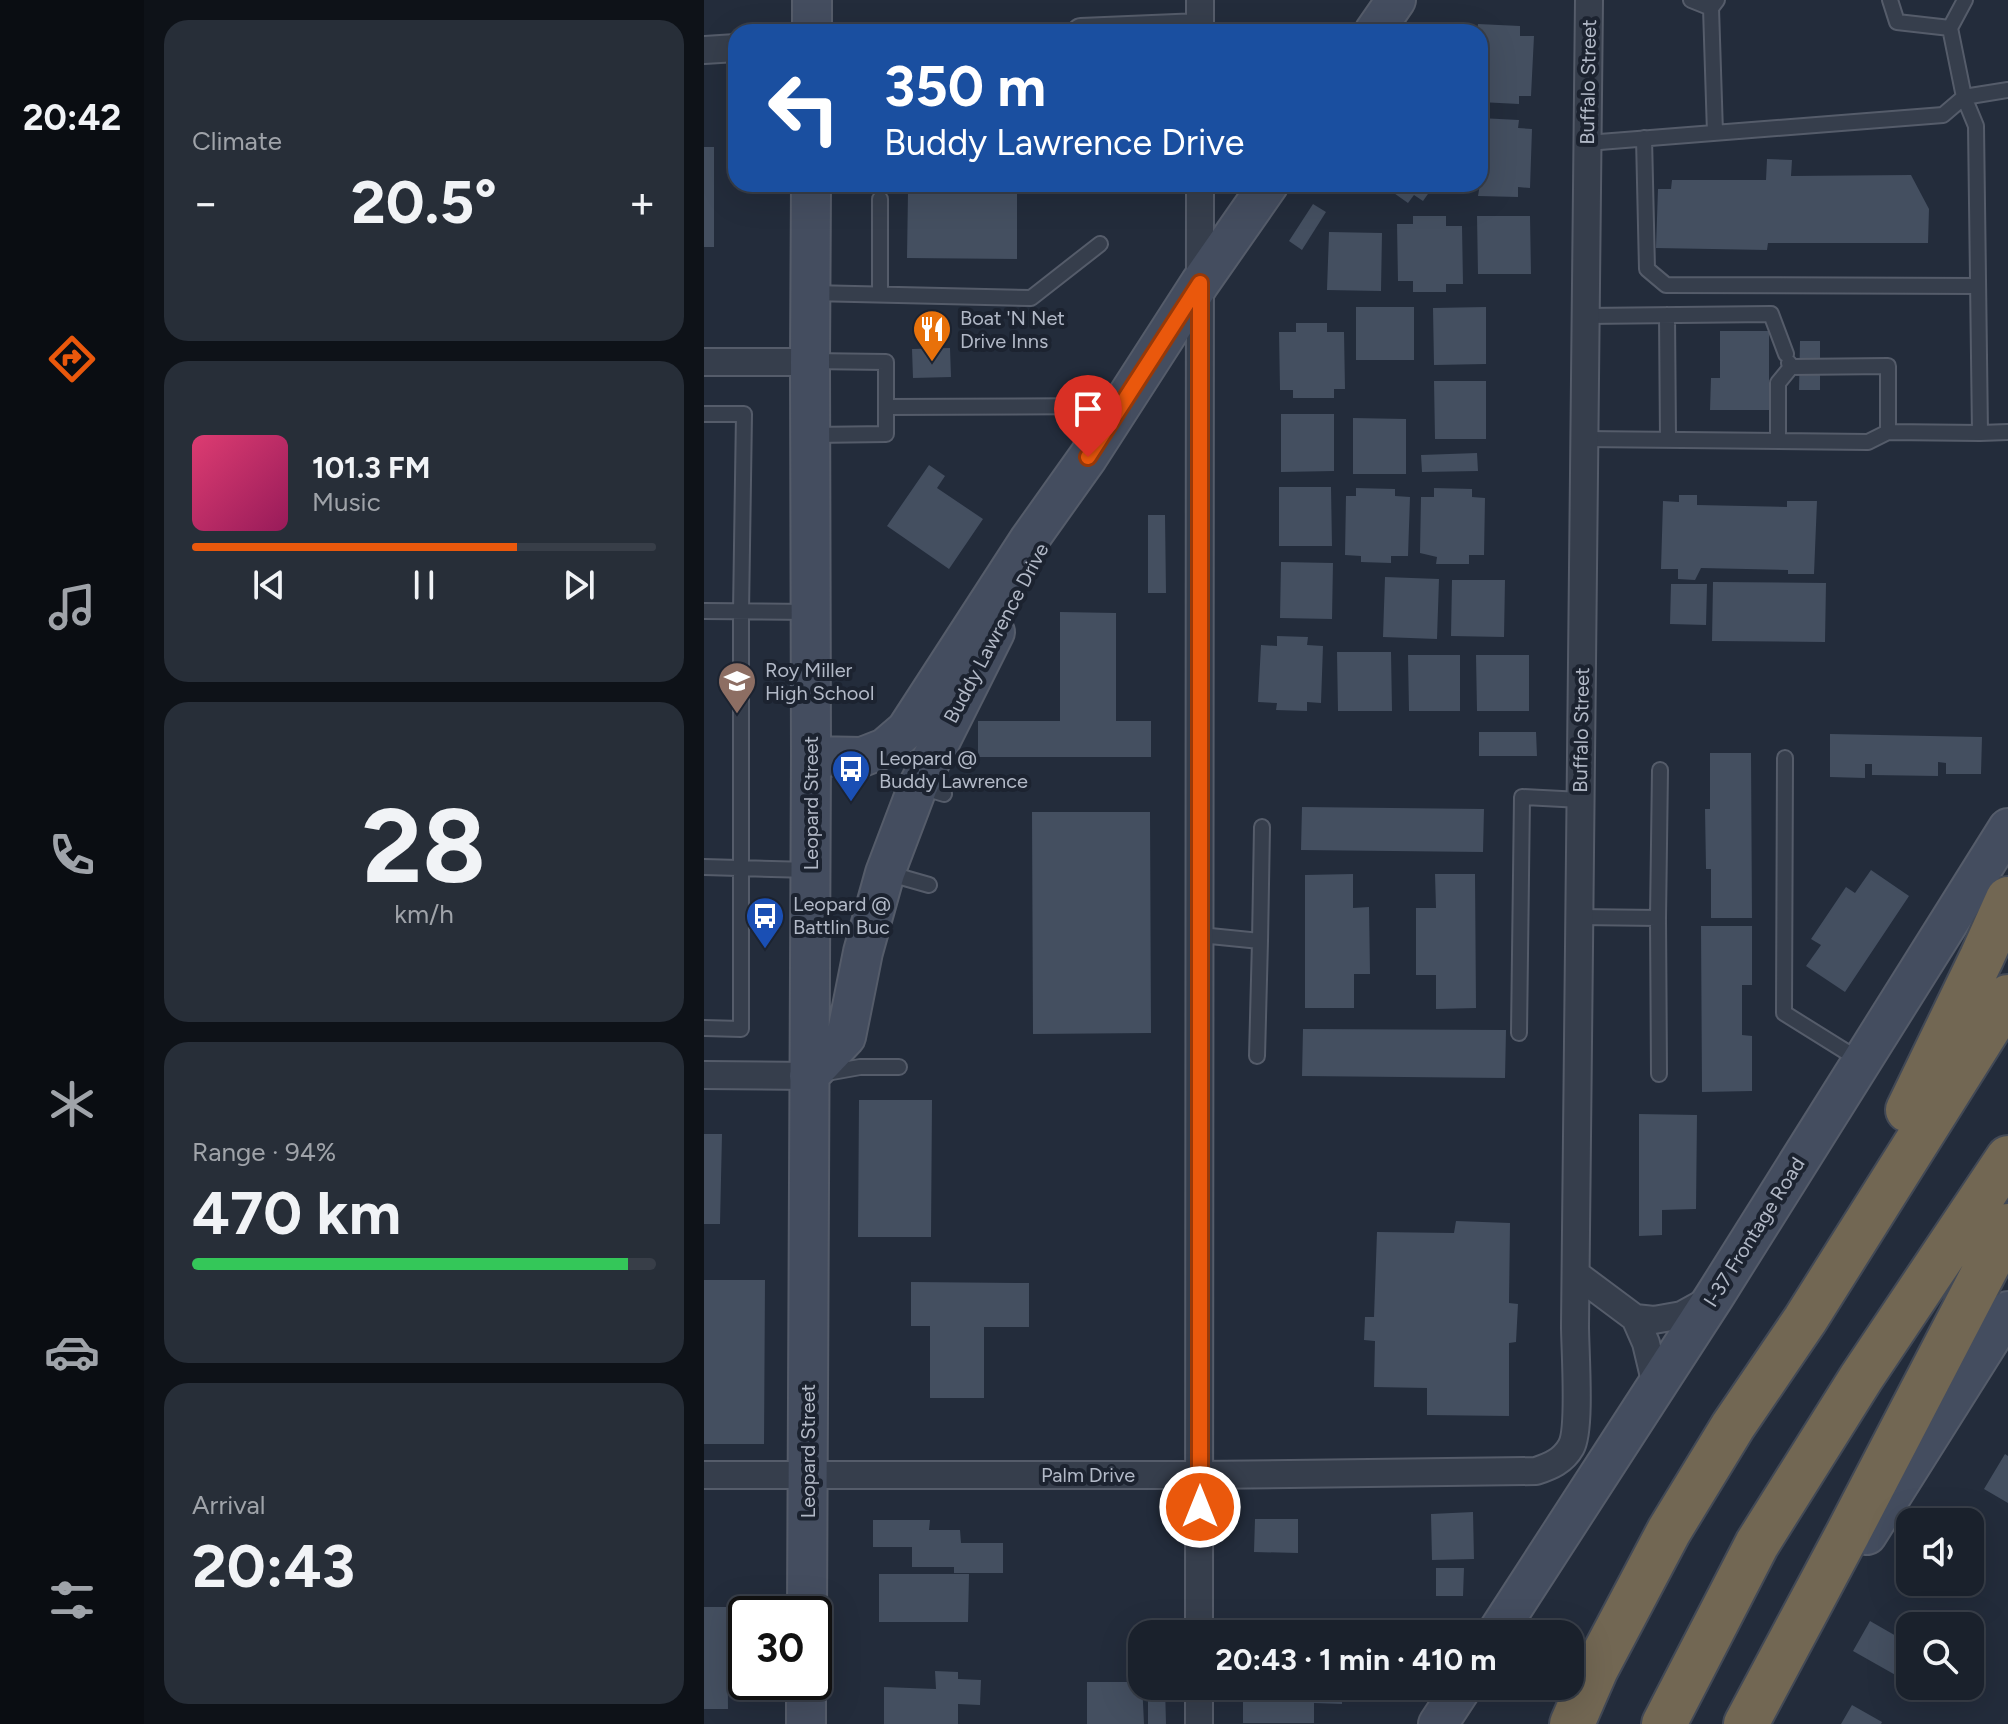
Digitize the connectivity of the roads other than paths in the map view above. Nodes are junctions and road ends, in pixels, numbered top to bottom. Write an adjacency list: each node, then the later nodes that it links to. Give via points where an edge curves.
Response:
1 (812, 0): 9 (main road)
2 (1200, 0): 10 (street)
3 (1396, 0): 11 (main road)
4 (1589, 0): 19 (street, Buffalo Street)
5 (1691, 0): 8 (lane)
6 (1890, 0): 12 (lane, via 1897,22)
7 (1965, 0): 12 (lane)
8 (1714, 4): 17 (lane)
9 (812, 24)
10 (1200, 24)
11 (1380, 24)
12 (1950, 28): 16 (lane)
13 (728, 48): 14 (street)
14 (704, 50)
15 (2008, 90): 16 (lane)
16 (1964, 97): 17 (lane, via 1943,115); 26 (lane, via 1976,126)
17 (1715, 133): 18 (lane)
18 (1644, 138): 19 (lane); 26 (lane, via 1647,269 1666,285)
19 (1587, 143): 30 (street, Buffalo Street)
20 (811, 192): 27 (main road, Leopard Street)
21 (1200, 192): 25 (street)
22 (1263, 192): 25 (main road, Buddy Lawrence Drive)
23 (880, 199): 28 (lane)
24 (1100, 244): 28 (lane, via 1031,298)
25 (1200, 283): 34 (main road, Buddy Lawrence Drive); 65 (street)
26 (1978, 286): 39 (lane)
27 (810, 293): 28 (lane); 33 (main road, Leopard Street)
28 (880, 294)
29 (1667, 315): 30 (lane); 31 (lane, via 1771,314); 42 (lane)
30 (1586, 316): 41 (street, Buffalo Street)
31 (1789, 361): 37 (lane, via 1888,366); 43 (lane, via 1778,383)
32 (704, 362): 33 (street)
33 (810, 362): 35 (lane, via 886,362); 40 (main road, Leopard Street)
34 (1121, 406): 35 (lane); 44 (main road, Buddy Lawrence Drive)
35 (886, 407): 40 (lane, via 886,434)
36 (704, 414): 46 (lane, via 744,414)
37 (1888, 432): 39 (lane); 43 (lane, via 1868,442)
38 (2008, 432): 39 (lane)
39 (1980, 433)
40 (810, 435): 47 (main road, Leopard Street)
41 (1584, 439): 42 (lane); 54 (street, Buffalo Street)
42 (1668, 440): 43 (lane)
43 (1778, 441)
44 (1088, 457): 48 (main road, Buddy Lawrence Drive); 53 (main road, Buddy Lawrence Drive, via 990,642)
45 (704, 611): 46 (lane)
46 (741, 612): 47 (lane); 58 (lane)
47 (811, 612): 49 (main road, Leopard Street)
48 (906, 730): 50 (main road, Buddy Lawrence Drive, via 885,748); 53 (main road)
49 (811, 756): 50 (main road, Buddy Lawrence Drive); 59 (main road, Leopard Street)
50 (862, 757): 53 (main road)
51 (1785, 758): 71 (lane, via 1784,1013)
52 (1660, 770): 64 (lane)
53 (929, 784): 60 (main road, Buddy Lawrence Drive)
54 (1581, 800): 63 (street, Buffalo Street); 69 (lane, via 1522,797)
55 (1262, 827): 66 (lane)
56 (2008, 828): 71 (main road, I-37 Frontage Road)
57 (704, 867): 58 (lane)
58 (741, 867): 59 (lane); 68 (lane, via 741,1029)
59 (811, 870): 75 (main road, Leopard Street)
60 (885, 873): 61 (lane); 75 (main road, Buddy Lawrence Drive, via 846,1037)
61 (929, 885)
62 (2008, 899): 83 (highway, via 1907,1111)
63 (1579, 917): 64 (lane); 78 (street, Buffalo Street)
64 (1658, 918): 73 (lane)
65 (1200, 935): 66 (lane); 87 (street)
66 (1260, 941): 70 (lane)
67 (2008, 997): 83 (highway)
68 (704, 1028)
69 (1519, 1033)
70 (1257, 1056)
71 (1862, 1062): 79 (main road, I-37 Frontage Road)
72 (899, 1067): 75 (lane)
73 (1659, 1074)
74 (704, 1075): 75 (street)
75 (809, 1076): 86 (main road, Leopard Street)
76 (2008, 1158): 98 (highway, via 1757,1544)
77 (2008, 1226): 99 (highway)
78 (1576, 1274): 81 (street); 84 (street, Buffalo Street, via 1577,1422)
79 (1714, 1297): 81 (street, via 1682,1315); 82 (main road, I-37 Frontage Road)
80 (2008, 1311): 99 (main road)
81 (1635, 1318): 82 (street)
82 (1656, 1385): 90 (main road, I-37 Frontage Road)
83 (1733, 1426): 97 (highway, via 1669,1531)
84 (1565, 1457): 87 (street, Palm Drive, via 1536,1471)
85 (704, 1475): 86 (street, Palm Drive)
86 (808, 1475): 87 (street, Palm Drive); 88 (main road, Leopard Street)
87 (1200, 1475): 89 (street)
88 (807, 1596)
89 (1199, 1620)
90 (1505, 1620)
91 (806, 1700): 94 (main road)
92 (1199, 1700): 95 (street)
93 (1454, 1700): 96 (main road)
94 (806, 1724)
95 (1199, 1724)
96 (1438, 1724)
97 (1572, 1724)
98 (1664, 1724)
99 (1747, 1724)

